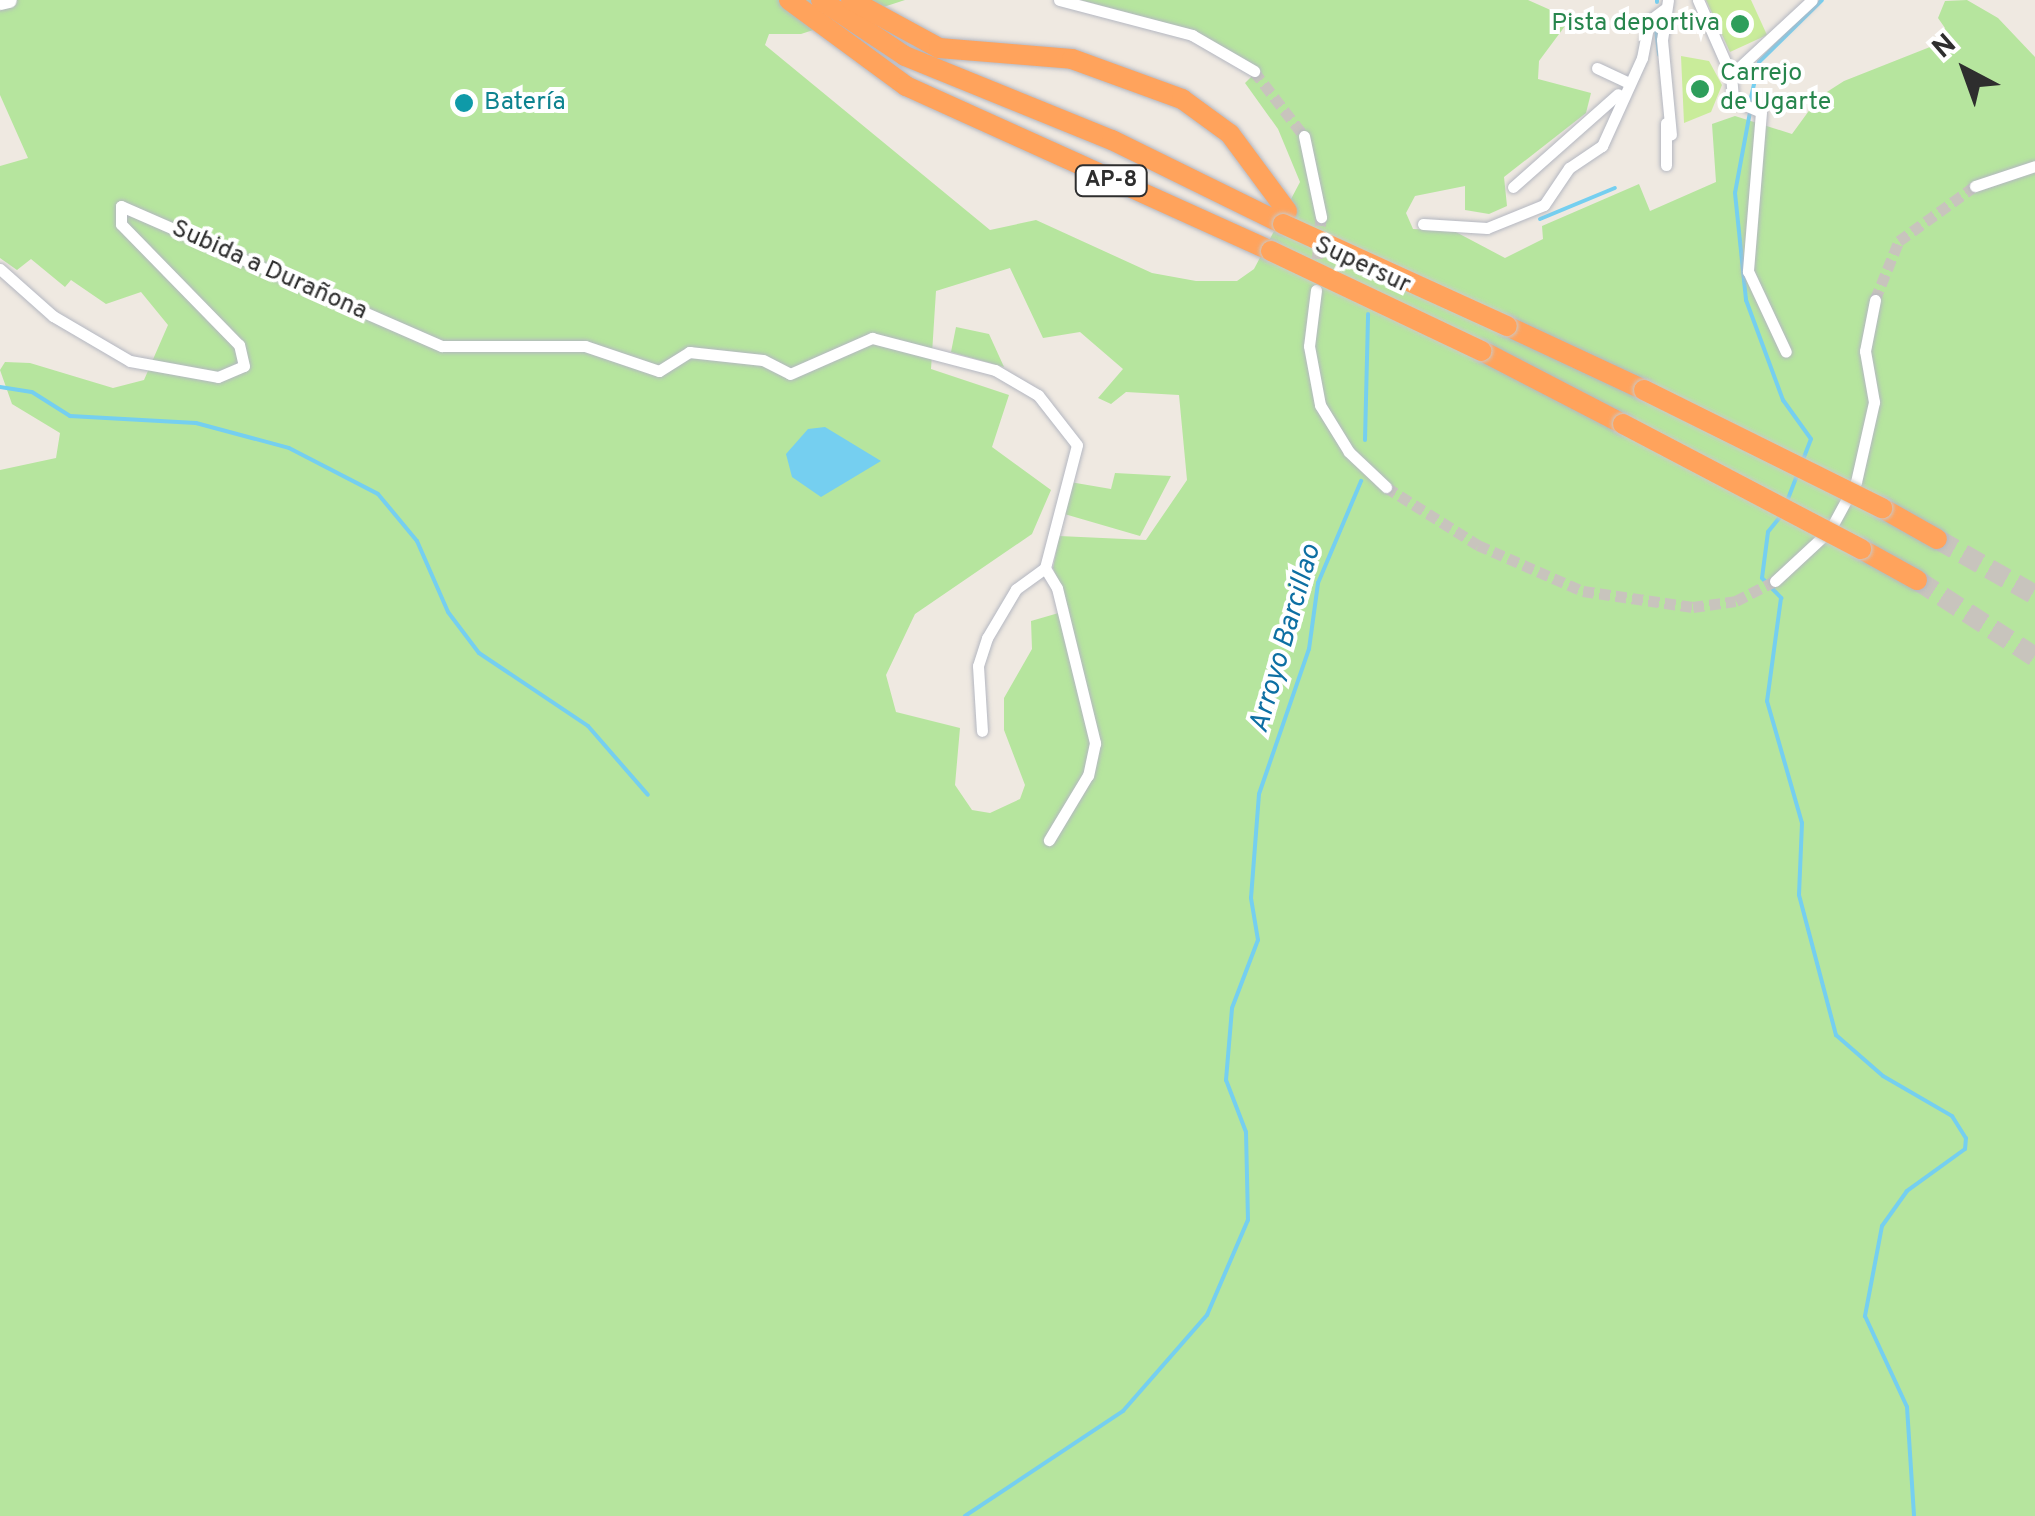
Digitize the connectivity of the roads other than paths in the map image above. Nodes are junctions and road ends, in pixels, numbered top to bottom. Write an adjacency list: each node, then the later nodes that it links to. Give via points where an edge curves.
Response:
1 (9, 0): 8 (street)
2 (789, 0): 30 (highway, Supersur / AP-8, bridge, via 861,56 953,108 1482,350)
3 (821, 0): 10 (highway, AP-8)
4 (850, 0): 10 (highway, AP-8)
5 (1059, 0): 12 (street, via 1192,35)
6 (1698, 0): 13 (street)
7 (1812, 0): 13 (street)
8 (0, 2)
9 (1666, 5): 14 (street, via 1649,22 1642,58); 16 (street)
10 (885, 33): 20 (highway, AP-8); 20 (highway, AP-8, via 939,48 1072,58 1182,99 1230,134)
11 (1597, 68): 14 (street)
12 (1254, 71)
13 (1731, 75): 26 (street, via 1733,100 1762,112 1748,271)
14 (1625, 86): 19 (street); 22 (street, via 1602,146 1569,168 1534,214 1487,228)
15 (1304, 136): 21 (street)
16 (1666, 165)
17 (2035, 166): 18 (street)
18 (1976, 186)
19 (1513, 187)
20 (1285, 217): 28 (highway, AP-8, bridge)
21 (1321, 217)
22 (1423, 224)
23 (0, 269): 29 (street, Subida a Durañona, via 53,316 130,361 218,377 239,373 238,345 120,224 116,209 130,205 198,244 442,346 545,342 612,350 666,370 681,355 762,360 790,374 856,342 882,339 995,370 1038,394 1076,445)
24 (1316, 290): 27 (street, via 1309,346 1320,405 1348,452)
25 (1876, 300): 31 (street, via 1868,331 1874,402 1856,482 1830,530)
26 (1786, 352)
27 (1386, 488)
28 (1937, 539)
29 (1045, 568): 32 (street, via 1016,589 987,638 978,666); 33 (street, via 1057,588 1094,743 1088,775)
30 (1916, 580)
31 (1774, 581)
32 (982, 731)
33 (1049, 840)

